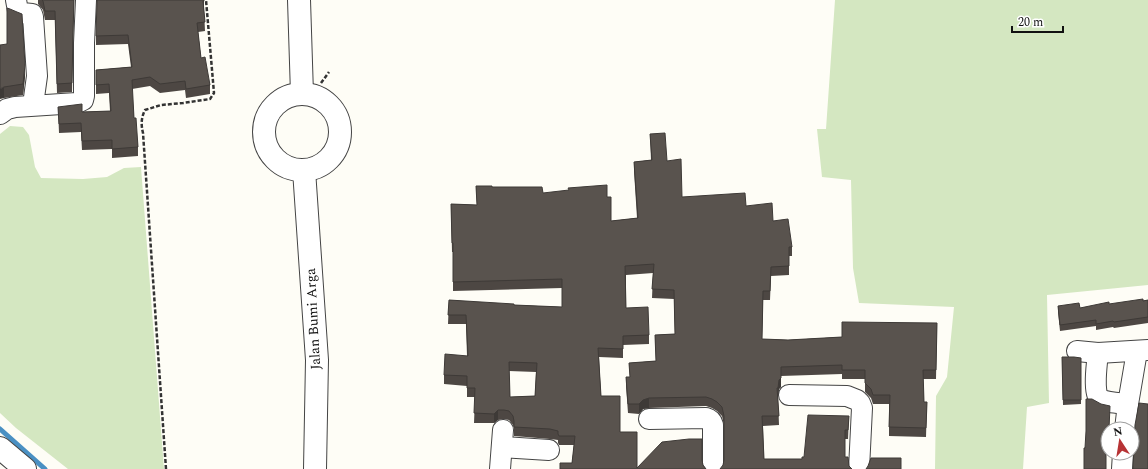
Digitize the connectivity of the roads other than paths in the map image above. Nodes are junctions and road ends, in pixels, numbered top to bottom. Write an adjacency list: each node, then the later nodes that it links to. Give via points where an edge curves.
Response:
1 (16, 0): 5 (street, via 18,11 32,14 33,17 37,76)
2 (86, 0): 5 (street, via 83,100 77,103)
3 (299, 0): 4 (street)
4 (302, 94): 7 (street, via 312,95 324,101 338,120 340,132 338,145 332,156 323,164); 7 (street, via 284,98 274,106 263,128 268,152 276,161 287,168)
5 (34, 105): 6 (street, via 15,107)
6 (0, 114)
7 (304, 170): 18 (street, Jalan Bumi Arga, via 317,360)
8 (1078, 351): 10 (street)
9 (1142, 351): 10 (street); 12 (street)
10 (1098, 353): 12 (street, via 1098,397 1106,401)
11 (789, 395): 21 (street, via 847,396 858,400 862,408)
12 (1128, 404): 14 (street)
13 (649, 420): 20 (street, via 710,420 713,425)
14 (1126, 421)
15 (0, 448): 17 (street)
16 (548, 450): 19 (street, via 503,438)
17 (25, 469)
18 (315, 469)
19 (500, 469)
20 (712, 469)
21 (859, 469)

